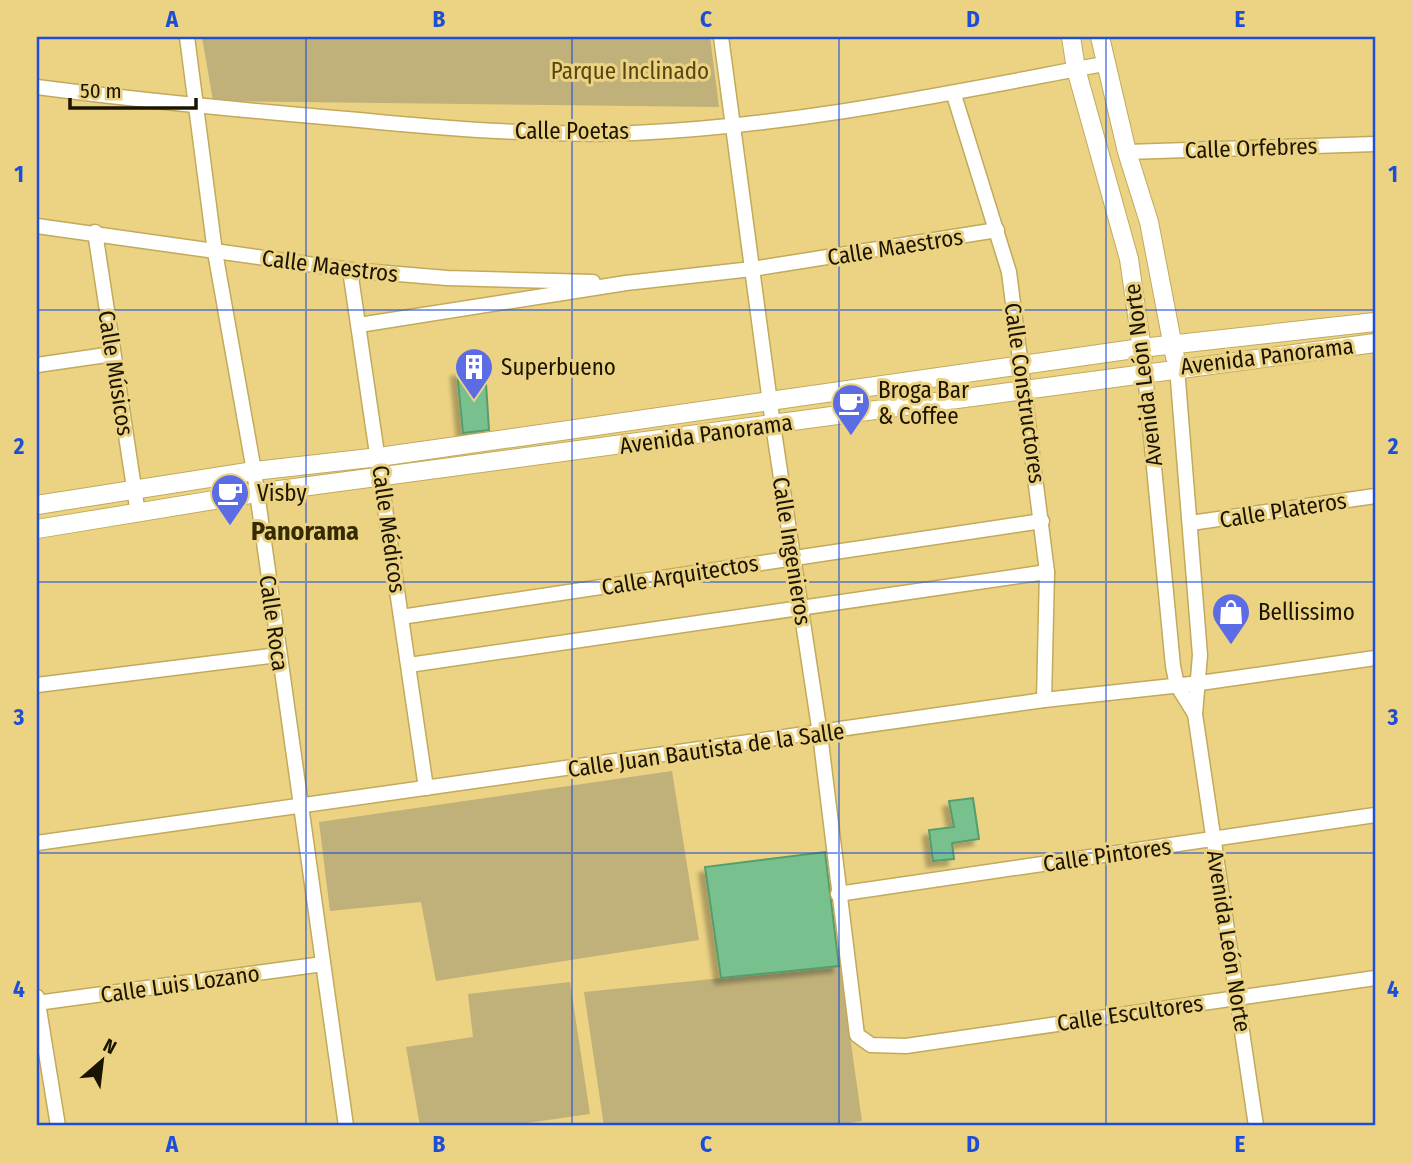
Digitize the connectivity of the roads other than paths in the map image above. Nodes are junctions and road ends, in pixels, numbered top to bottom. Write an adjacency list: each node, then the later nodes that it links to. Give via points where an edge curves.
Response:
1 (187, 37): 9 (street, Calle Roca)
2 (721, 37): 10 (street, Calle Ingenieros)
3 (1071, 37): 6 (street, Avenida León Norte)
4 (1100, 37): 5 (street, Avenida León Norte)
5 (1104, 64): 6 (street, Calle Poetas); 12 (street, Avenida León Norte)
6 (1076, 69): 8 (street, Calle Poetas); 24 (street, Avenida León Norte, via 1121,224)
7 (37, 87): 9 (street, Calle Poetas)
8 (954, 95): 10 (street, Calle Poetas); 14 (street, Calle Constructores)
9 (197, 107): 10 (street, Calle Poetas, via 471,130 633,133); 16 (street, Calle Roca)
10 (731, 126): 17 (street, Calle Ingenieros)
11 (1375, 144): 12 (street, Calle Orfebres)
12 (1127, 152): 23 (street, Avenida León Norte, via 1149,222)
13 (37, 226): 15 (street, Calle Maestros)
14 (997, 230): 17 (street, Calle Maestros); 27 (street, Calle Constructores, via 1009,272)
15 (94, 232): 16 (street, Calle Maestros); 25 (street, Calle Músicos)
16 (215, 252): 18 (street, Calle Maestros); 34 (street, Calle Roca)
17 (752, 269): 19 (street, Calle Maestros); 31 (street, Calle Ingenieros)
18 (350, 270): 19 (street, Calle Maestros, via 485,280); 21 (street, Calle Médicos)
19 (626, 283): 21 (street, Calle Maestros)
20 (1375, 322): 23 (street, Avenida Panorama)
21 (359, 325): 33 (street, Calle Médicos)
22 (1375, 343): 28 (street, Avenida Panorama)
23 (1172, 345): 24 (street, Avenida Panorama); 28 (street, Avenida León Norte)
24 (1141, 348): 27 (street, Avenida Panorama); 29 (street, Avenida León Norte)
25 (113, 354): 26 (street); 36 (street, Calle Músicos)
26 (37, 365)
27 (1021, 367): 30 (street, Calle Constructores); 31 (street, Avenida Panorama)
28 (1177, 368): 29 (street, Avenida Panorama); 42 (street, Avenida León Norte)
29 (1145, 373): 30 (street, Avenida Panorama); 53 (street, Avenida León Norte)
30 (1024, 388): 32 (street, Avenida Panorama); 41 (street, Calle Constructores)
31 (770, 402): 32 (street, Calle Ingenieros); 33 (street, Avenida Panorama)
32 (773, 425): 35 (street, Avenida Panorama); 44 (street, Calle Ingenieros)
33 (379, 457): 34 (street, Avenida Panorama); 35 (street, Calle Médicos)
34 (254, 471): 36 (street, Avenida Panorama); 37 (street, Calle Roca)
35 (383, 478): 37 (street, Avenida Panorama); 47 (street, Calle Médicos)
36 (134, 488): 39 (street, Avenida Panorama); 40 (street, Calle Músicos)
37 (257, 493): 40 (street, Avenida Panorama); 48 (street, Calle Roca)
38 (1375, 496): 42 (street, Calle Plateros)
39 (37, 505)
40 (138, 514): 43 (street, Avenida Panorama)
41 (1042, 521): 44 (street, Calle Arquitectos); 45 (street, Calle Constructores)
42 (1191, 523): 51 (street, Avenida León Norte)
43 (37, 529)
44 (793, 558): 46 (street, Calle Ingenieros); 47 (street, Calle Arquitectos)
45 (1047, 572): 46 (street); 54 (street, Calle Constructores)
46 (801, 607): 50 (street); 56 (street, Calle Ingenieros)
47 (401, 617): 50 (street, Calle Médicos)
48 (278, 655): 52 (street); 58 (street, Calle Roca)
49 (1375, 658): 51 (street, Calle Juan Bautista de la Salle)
50 (409, 666): 57 (street, Calle Médicos)
51 (1200, 683): 53 (street, Calle Juan Bautista de la Salle); 55 (street, Avenida León Norte)
52 (37, 685)
53 (1177, 685): 54 (street, Calle Juan Bautista de la Salle); 55 (street, Avenida León Norte)
54 (1044, 700): 56 (street, Calle Juan Bautista de la Salle)
55 (1195, 714): 60 (street, Avenida León Norte)
56 (820, 734): 57 (street, Calle Juan Bautista de la Salle); 62 (street, Calle Ingenieros)
57 (426, 788): 58 (street, Calle Juan Bautista de la Salle)
58 (301, 806): 61 (street, Calle Juan Bautista de la Salle); 63 (street, Calle Roca)
59 (1375, 815): 60 (street, Calle Pintores)
60 (1213, 839): 62 (street, Calle Pintores); 66 (street, Avenida León Norte)
61 (37, 843)
62 (838, 894): 68 (street, Calle Ingenieros, via 854,1027 863,1041)
63 (323, 964): 67 (street, Calle Luis Lozano); 70 (street, Calle Roca)
64 (1375, 978): 66 (street, Calle Escultores)
65 (37, 995): 67 (street)
66 (1238, 997): 68 (street, Calle Escultores); 71 (street, Avenida León Norte)
67 (37, 1003): 69 (street)
68 (885, 1048)
69 (58, 1126)
70 (344, 1126)
71 (1256, 1126)

